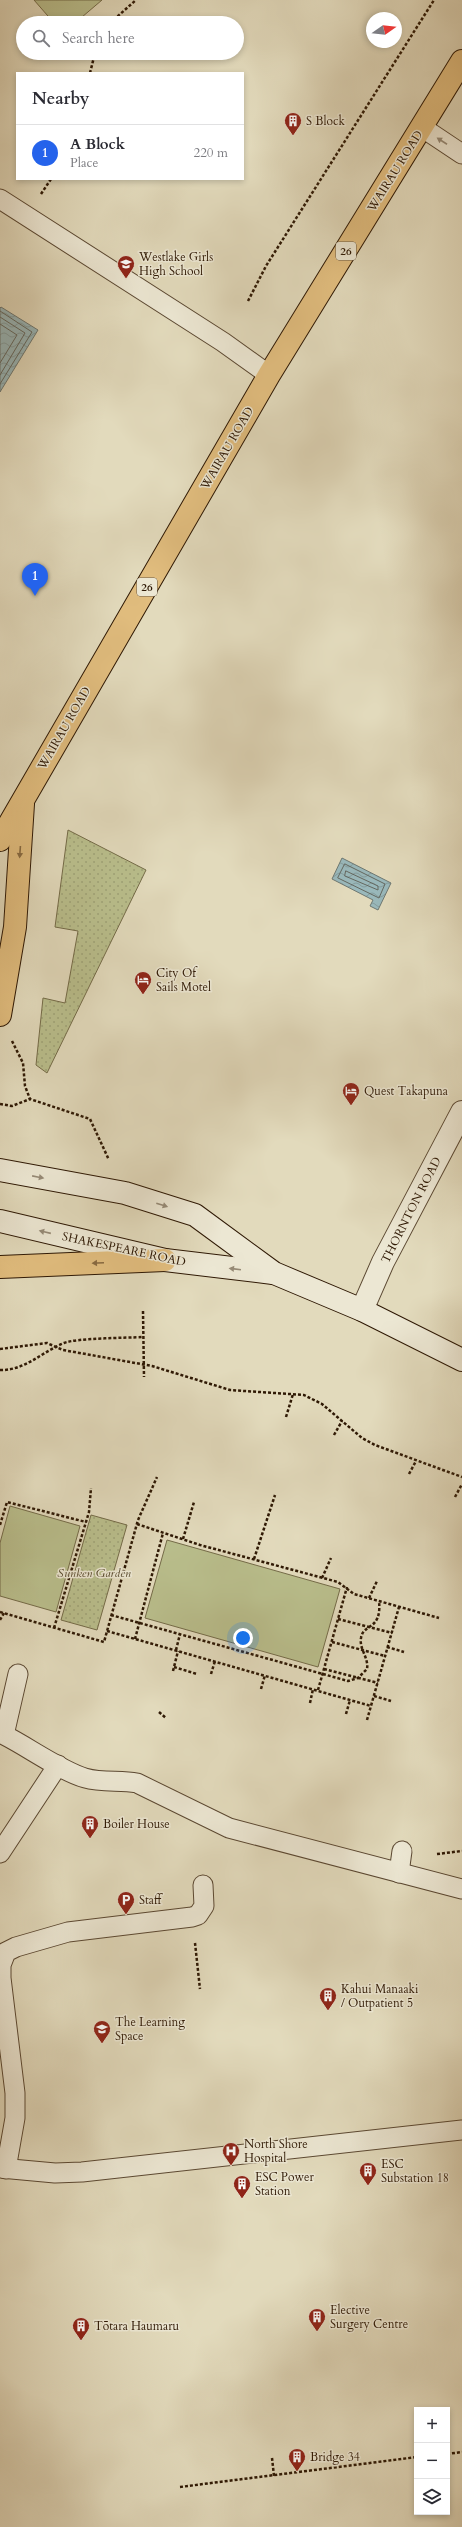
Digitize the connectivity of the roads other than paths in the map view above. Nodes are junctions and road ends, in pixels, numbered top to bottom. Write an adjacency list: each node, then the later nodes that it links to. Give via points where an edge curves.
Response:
1 (459, 72): 2 (main road, WAIRAU ROAD / 26)
2 (423, 128): 3 (lane, one-way to 2); 5 (main road, WAIRAU ROAD / 26)
3 (462, 154)
4 (0, 199): 5 (lane, via 223,342)
5 (269, 375): 6 (main road, WAIRAU ROAD / 26)
6 (23, 799): 7 (main road, WAIRAU ROAD / 26); 8 (main road, one-way to 8, via 15,927)
7 (0, 840)
8 (0, 1015)
9 (462, 1112): 15 (main road, THORNTON ROAD, via 384,1262)
10 (0, 1170): 14 (main road, SHAKESPEARE ROAD, one-way to 14, via 125,1193 195,1216)
11 (0, 1221): 12 (main road, SHAKESPEARE ROAD, one-way to 11)
12 (165, 1260): 13 (main road, one-way to 13); 14 (main road, SHAKESPEARE ROAD, one-way to 12)
13 (0, 1267)
14 (274, 1273): 15 (main road, SHAKESPEARE ROAD)
15 (362, 1310): 16 (main road, SHAKESPEARE ROAD)
16 (462, 1360)
17 (18, 1674): 18 (lane)
18 (2, 1734): 19 (lane)
19 (58, 1765): 21 (lane); 22 (lane, via 85,1778 137,1783 229,1828)
20 (402, 1851): 22 (lane)
21 (0, 1853)
22 (399, 1873): 24 (lane)
23 (203, 1885): 26 (lane, via 204,1906 198,1915 68,1932 6,1952 1,1965 1,1978 15,2101)
24 (462, 1889)
25 (462, 2130): 26 (lane, via 82,2172 55,2173)
26 (3, 2168)

